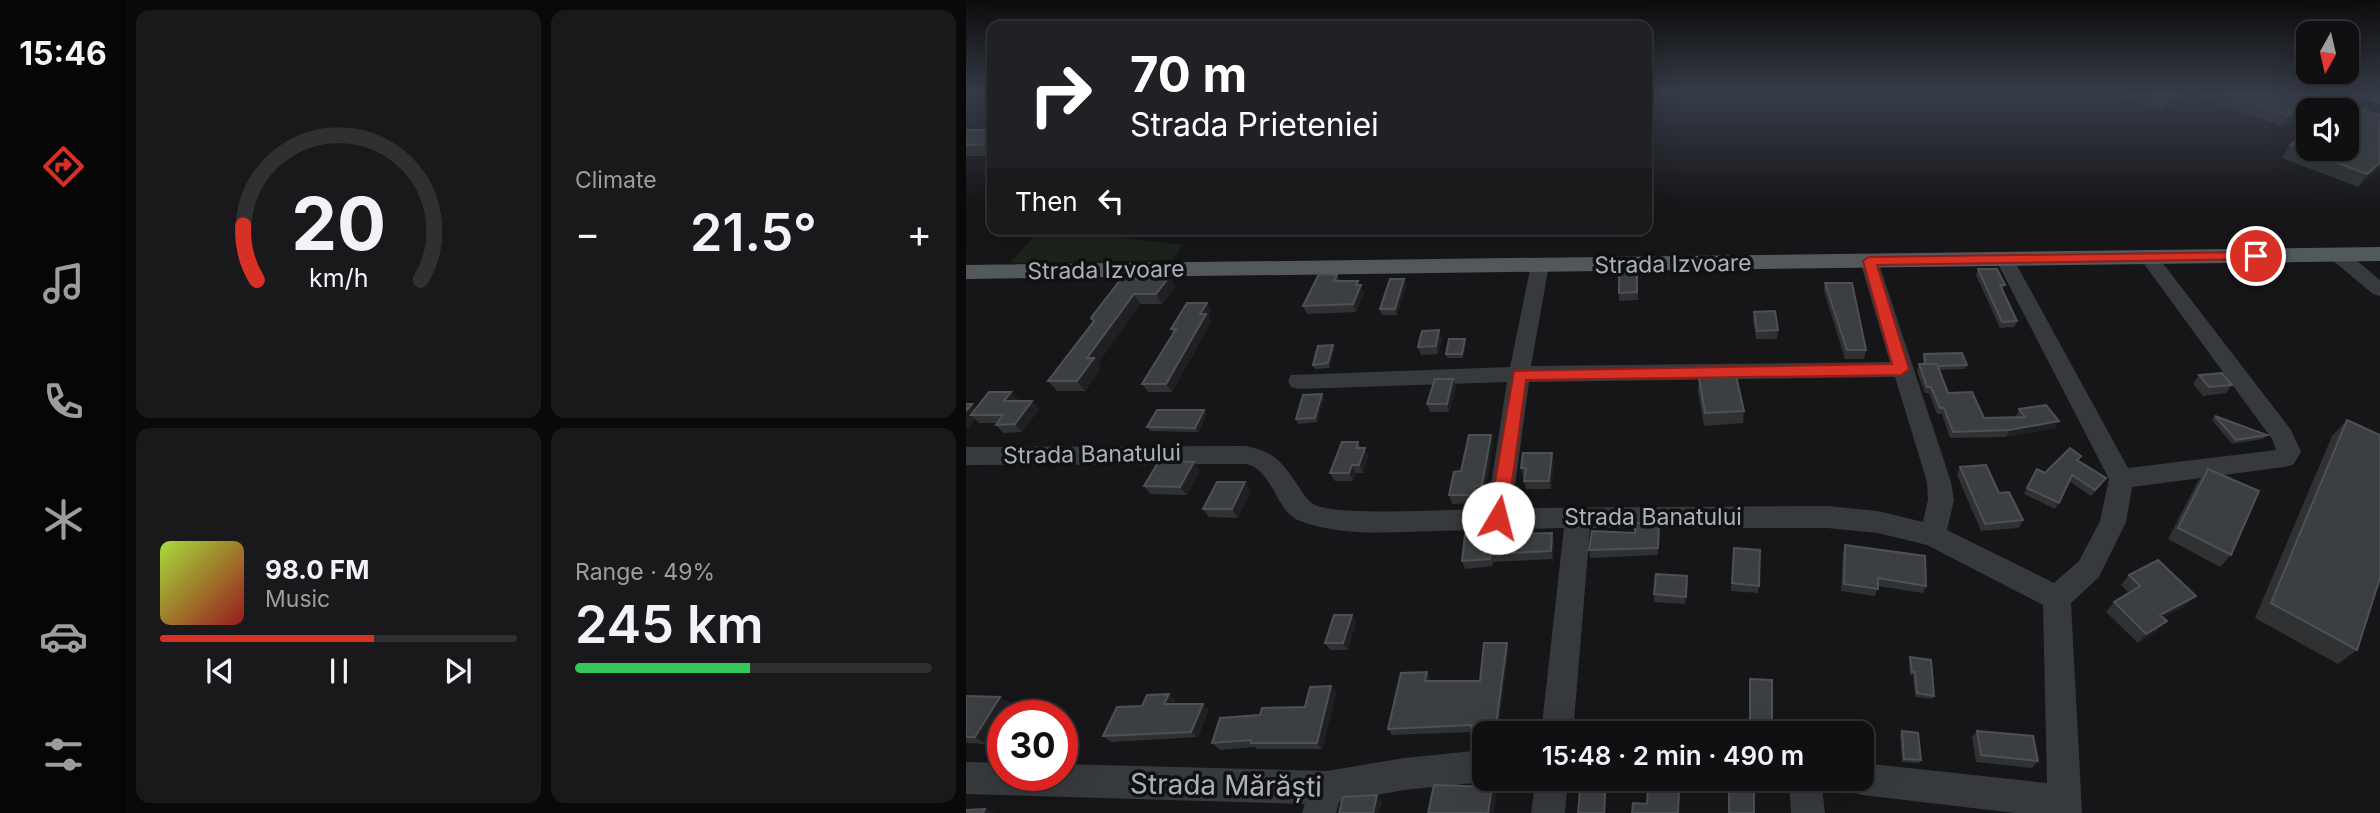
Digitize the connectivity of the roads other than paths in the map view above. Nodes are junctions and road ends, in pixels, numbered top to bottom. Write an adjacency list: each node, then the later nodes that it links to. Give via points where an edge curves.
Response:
1 (2380, 254): 2 (main road, Strada Izvoare)
2 (2338, 255): 3 (main road, Strada Izvoare); 8 (street)
3 (2148, 257): 4 (main road, Strada Izvoare); 13 (street, via 2283,436 2289,452 2284,458)
4 (2005, 260): 5 (main road, Strada Izvoare); 13 (street)
5 (1869, 261): 6 (main road, Strada Izvoare); 9 (street)
6 (1540, 265): 7 (main road, Strada Izvoare); 10 (street)
7 (966, 272)
8 (2380, 290)
9 (1901, 369): 10 (street); 16 (street, via 1939,482 1941,500)
10 (1519, 375): 11 (street); 15 (street)
11 (1299, 381)
12 (966, 456): 15 (street, Strada Banatului, via 1246,455 1260,458 1272,468 1305,512 1325,518 1369,522)
13 (2120, 479): 17 (street, via 2113,522 2089,569)
14 (1578, 517): 15 (street, Strada Banatului); 16 (street, Strada Banatului, via 1827,517 1878,522); 18 (street)
15 (1498, 518)
16 (1933, 535): 17 (street, Strada Banatului)
17 (2057, 598): 25 (street)
18 (1558, 721)
19 (1472, 767): 24 (street, Strada Mărăști, via 1404,774)
20 (966, 778): 24 (street, Strada Mărăști)
21 (1874, 781): 25 (street)
22 (1551, 791): 26 (street)
23 (1806, 791): 27 (street)
24 (1323, 801)
25 (2065, 808)
26 (1548, 813)
27 (1808, 813)

